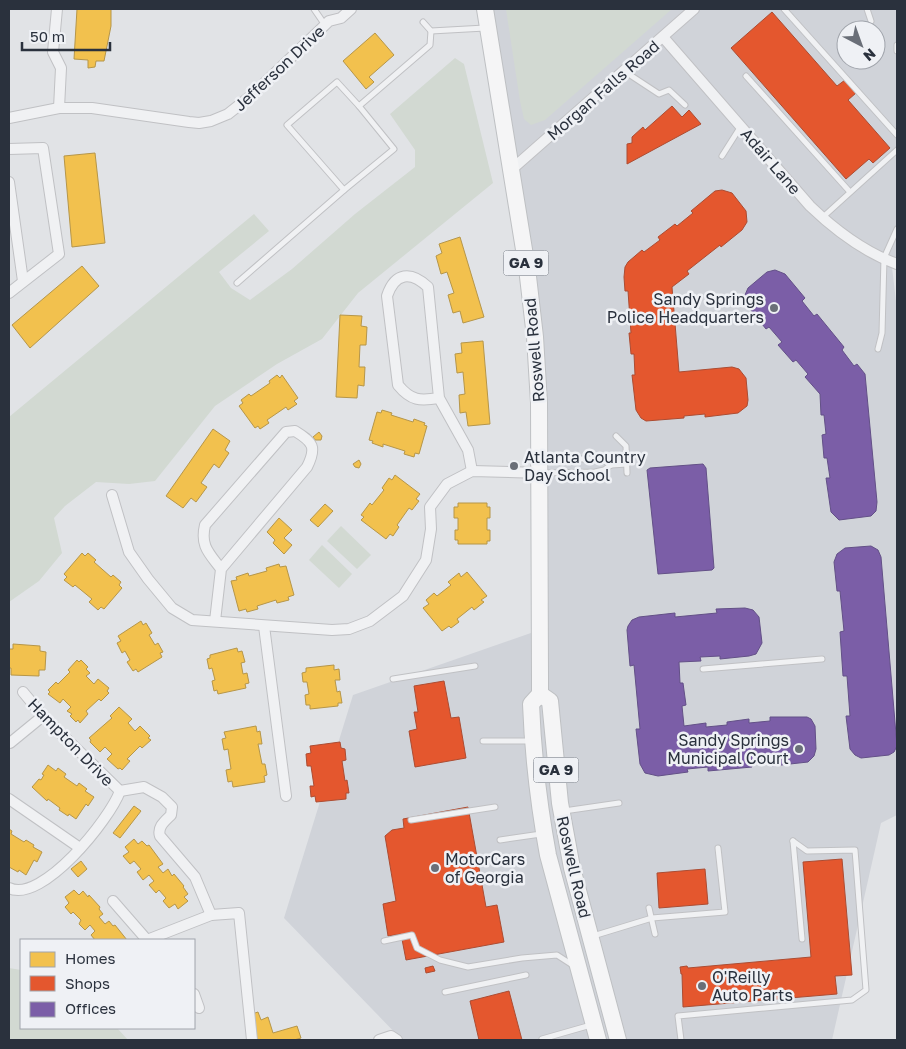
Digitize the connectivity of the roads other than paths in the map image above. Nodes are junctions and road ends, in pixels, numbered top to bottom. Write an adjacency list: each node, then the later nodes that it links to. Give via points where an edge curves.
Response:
1 (57, 9): 19 (street, via 53,52 60,68)
2 (314, 9): 9 (lane)
3 (333, 9): 9 (street, Jefferson Drive)
4 (351, 9): 9 (street, Jefferson Drive, via 341,18)
5 (484, 9): 10 (main road, Roswell Road / GA 9)
6 (694, 9): 12 (street, Morgan Falls Road)
7 (784, 9): 22 (lane)
8 (423, 22): 11 (lane)
9 (327, 23): 19 (street, Jefferson Drive, via 228,114 199,123 92,108)
10 (488, 27): 11 (lane); 26 (main road, Roswell Road / GA 9)
11 (430, 31): 18 (lane, via 430,46)
12 (663, 37): 15 (street, Morgan Falls Road); 21 (street, Adair Lane)
13 (897, 45): 14 (lane)
14 (897, 51)
15 (624, 71): 17 (lane, via 659,94 669,90); 26 (street, Morgan Falls Road)
16 (746, 76): 29 (lane)
17 (685, 105)
18 (359, 106): 28 (lane, via 394,149); 28 (lane, via 337,82 287,125)
19 (59, 108): 20 (street)
20 (9, 118)
21 (741, 126): 25 (lane); 30 (street, Adair Lane)
22 (897, 134)
23 (9, 149): 34 (street, via 43,148 59,254)
24 (897, 150): 29 (lane)
25 (722, 156)
26 (511, 170): 42 (main road, Roswell Road / GA 9, via 535,336)
27 (9, 182): 34 (street)
28 (344, 190): 35 (lane)
29 (850, 192): 30 (lane)
30 (822, 217): 32 (street, Adair Lane, via 853,242)
31 (897, 229): 32 (lane)
32 (884, 258): 33 (street, Adair Lane); 37 (lane, via 882,332)
33 (897, 264)
34 (23, 281): 36 (street)
35 (237, 284)
36 (9, 293)
37 (878, 349)
38 (439, 398): 38 (street, via 428,287 415,277 406,275 394,282 387,296 398,385 403,392 422,401); 43 (street, via 468,450)
39 (616, 436): 40 (lane, via 626,446)
40 (627, 464): 41 (lane); 44 (lane)
41 (611, 465): 42 (lane, via 596,459); 42 (lane, via 595,472)
42 (540, 466): 43 (street); 54 (main road, Roswell Road / GA 9)
43 (472, 471): 48 (street, via 447,484 430,507 431,529 426,560 403,596 370,621 349,629 332,630)
44 (627, 473)
45 (112, 495): 47 (street, via 129,552 148,579 172,608 192,620)
46 (221, 569): 46 (street, via 313,455 312,445 295,431 286,432 205,525 203,542); 47 (street)
47 (215, 621): 48 (street)
48 (264, 626): 60 (street)
49 (822, 659): 51 (lane)
50 (475, 666): 52 (lane)
51 (703, 669)
52 (393, 680)
53 (23, 692): 55 (street, Hampton Drive)
54 (540, 694): 57 (main road, Roswell Road / GA 9, via 531,704); 64 (main road, Roswell Road / GA 9, via 550,701)
55 (43, 716): 58 (street); 59 (street, Hampton Drive)
56 (483, 741): 57 (lane)
57 (533, 741): 66 (main road, Roswell Road / GA 9)
58 (10, 743)
59 (120, 791): 68 (street, Hampton Drive, via 115,804); 73 (street, Hampton Drive, via 144,786 172,807 171,815 161,826 160,836 195,876)
60 (286, 796)
61 (9, 799): 68 (street)
62 (619, 802): 64 (lane)
63 (495, 807): 65 (lane)
64 (561, 811): 77 (main road, Roswell Road / GA 9)
65 (411, 820)
66 (544, 834): 67 (lane); 82 (main road, Roswell Road / GA 9)
67 (500, 840)
68 (80, 848): 70 (street, Hampton Drive, via 47,880 18,891)
69 (718, 848): 74 (lane, via 725,912)
70 (9, 888)
71 (113, 900): 78 (street)
72 (649, 908): 74 (lane)
73 (211, 915): 76 (street); 89 (street, via 239,913)
74 (652, 918): 75 (lane); 77 (lane)
75 (655, 934)
76 (172, 936): 79 (street)
77 (590, 937): 93 (main road, Roswell Road / GA 9)
78 (146, 939)
79 (153, 939)
80 (802, 939): 94 (lane, via 794,841 806,851 855,850 866,990 852,1000 678,1016)
81 (384, 941): 82 (lane, via 412,935 416,948 440,960 468,967 557,955)
82 (578, 969): 87 (main road, Roswell Road / GA 9)
83 (526, 976): 84 (lane)
84 (445, 992)
85 (195, 997): 86 (street)
86 (199, 1008)
87 (594, 1024): 88 (lane); 92 (main road, Roswell Road / GA 9)
88 (542, 1039)
89 (252, 1040)
90 (379, 1040): 91 (street, via 392,1036)
91 (397, 1040)
92 (598, 1040)
93 (618, 1040)
94 (681, 1040)

